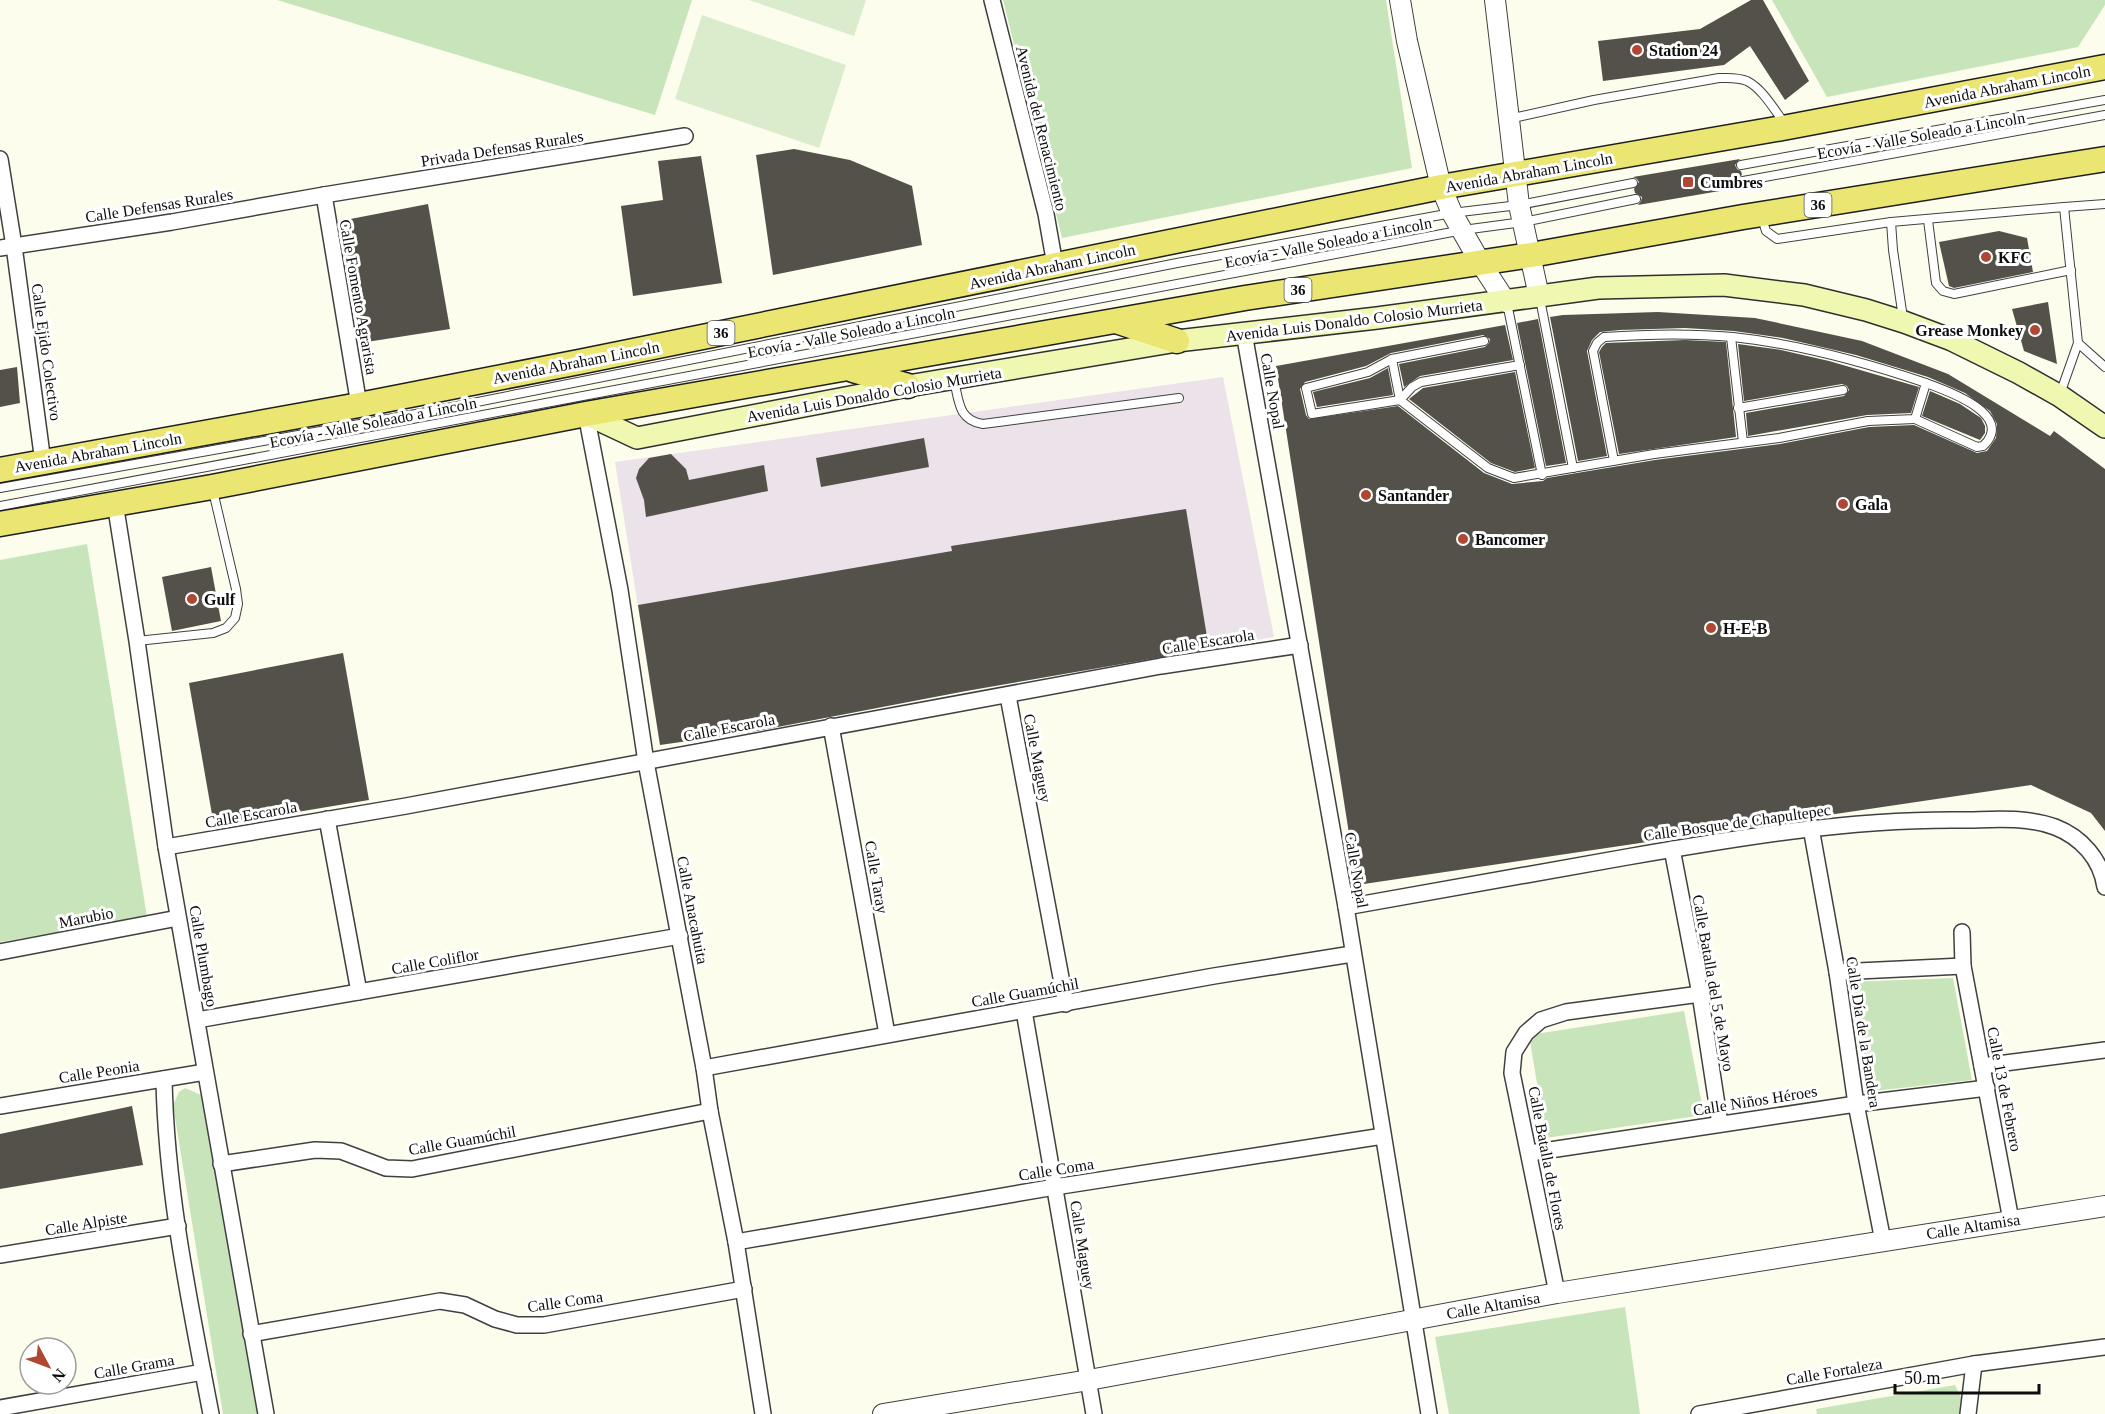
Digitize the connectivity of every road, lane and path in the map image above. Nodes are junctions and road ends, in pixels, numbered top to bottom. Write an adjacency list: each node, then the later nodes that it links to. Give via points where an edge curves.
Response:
1 (992, 0): 30 (street, Avenida del Renacimiento, via 1046,214)
2 (1400, 0): 16 (street)
3 (1495, 0): 7 (street)
4 (2103, 63): 8 (main road, Avenida Abraham Lincoln / 36)
5 (2105, 100): 12 (lane)
6 (2105, 115): 14 (lane, Ecovía - Valle Soleado a Lincoln)
7 (1508, 120): 8 (lane, via 1594,100 1737,78 1758,90); 13 (street)
8 (1788, 128): 13 (main road, Avenida Abraham Lincoln / 36)
9 (685, 136): 17 (street, Privada Defensas Rurales)
10 (0, 159): 27 (street, Calle Ejido Colectivo)
11 (2105, 159): 23 (main road, 36)
12 (1741, 165)
13 (1514, 174): 16 (main road, Avenida Abraham Lincoln / 36); 22 (street)
14 (1743, 181)
15 (1634, 183): 22 (lane)
16 (1441, 187): 21 (street); 30 (main road, Avenida Abraham Lincoln / 36)
17 (324, 195): 27 (street, Calle Defensas Rurales); 52 (street, Calle Fomento Agrarista)
18 (1636, 199): 22 (lane, Ecovía - Valle Soleado a Lincoln)
19 (2105, 204): 20 (lane)
20 (2064, 207): 24 (lane); 31 (lane)
21 (1452, 213): 22 (lane); 26 (street); 64 (lane, via 1166,265 427,412)
22 (1521, 214): 26 (lane, Ecovía - Valle Soleado a Lincoln); 28 (street)
23 (1761, 214): 25 (lane, via 1766,231 1777,239); 28 (main road, 36)
24 (1928, 220): 25 (lane); 31 (lane, via 1936,283 1943,291 1954,294)
25 (1891, 222): 35 (lane)
26 (1463, 230): 29 (street); 66 (lane, Ecovía - Valle Soleado a Lincoln)
27 (7, 247): 59 (street, Calle Ejido Colectivo)
28 (1531, 255): 29 (main road, 36); 32 (street)
29 (1480, 262): 33 (street); 34 (main road, 36)
30 (1055, 265): 52 (main road, Avenida Abraham Lincoln / 36)
31 (2071, 270): 40 (lane)
32 (1539, 296): 33 (main road, Avenida Luis Donaldo Colosio Murrieta); 35 (main road, Avenida Luis Donaldo Colosio Murrieta, via 1598,288 1724,285 1804,295); 60 (lane)
33 (1506, 302): 36 (main road, Avenida Luis Donaldo Colosio Murrieta); 42 (lane)
34 (1116, 321): 38 (main road); 44 (main road, 36)
35 (1904, 322): 49 (main road, Avenida Luis Donaldo Colosio Murrieta, via 1952,340)
36 (1244, 333): 38 (main road, Avenida Luis Donaldo Colosio Murrieta); 69 (street, Calle Nopal)
37 (1731, 337): 46 (lane, via 1818,352); 53 (lane); 58 (lane, via 1640,335 1604,337 1597,343 1593,351)
38 (1177, 341): 45 (main road, Avenida Luis Donaldo Colosio Murrieta)
39 (1484, 341): 41 (lane)
40 (2078, 343): 43 (lane); 49 (lane)
41 (1392, 359): 51 (lane); 51 (lane, via 1368,372 1306,388 1312,414)
42 (1520, 365): 51 (lane, via 1421,382); 62 (lane)
43 (2105, 367)
44 (848, 368): 47 (main road); 54 (main road, 36)
45 (954, 378): 47 (main road, Avenida Luis Donaldo Colosio Murrieta); 50 (lane, via 966,418 983,424)
46 (1926, 382): 55 (lane); 55 (lane, via 1968,401 1984,413 1993,426 1992,434 1983,446 1977,447)
47 (908, 386): 54 (main road, Avenida Luis Donaldo Colosio Murrieta, via 637,438)
48 (1843, 390): 53 (lane)
49 (2060, 396): 56 (main road, Avenida Luis Donaldo Colosio Murrieta)
50 (1179, 398)
51 (1400, 400): 62 (lane, via 1488,468 1514,478)
52 (359, 405): 59 (main road, Avenida Abraham Lincoln / 36)
53 (1738, 408): 57 (lane)
54 (586, 414): 63 (main road, 36); 72 (street, Calle Anacahuita, via 620,590)
55 (1915, 419): 57 (lane, via 1868,422)
56 (2105, 427)
57 (1743, 442): 58 (lane)
58 (1614, 461): 60 (lane)
59 (43, 462): 61 (main road, Avenida Abraham Lincoln / 36)
60 (1573, 468): 62 (lane)
61 (0, 470)
62 (1542, 475)
63 (212, 486): 65 (main road, 36); 68 (lane, via 236,589 236,618 213,633)
64 (0, 488)
65 (115, 503): 67 (main road, 36); 68 (street, Calle Plumbago)
66 (0, 506)
67 (0, 524)
68 (137, 641): 75 (street, Calle Plumbago)
69 (1300, 645): 70 (street, Calle Escarola, via 1161,666); 78 (street, Calle Nopal)
70 (1008, 696): 71 (street, Calle Escarola); 88 (street, Calle Maguey)
71 (831, 726): 72 (street, Calle Escarola); 91 (street, Calle Taray)
72 (646, 762): 73 (street, Calle Escarola); 81 (street, Calle Anacahuita)
73 (327, 819): 75 (street, Calle Escarola); 86 (street)
74 (1811, 828): 76 (street, Calle Bosque de Chapultepec); 77 (street, Calle Bosque de Chapultepec, via 1906,819 2019,820 2054,827 2076,838 2092,854); 85 (street, Calle Día de la Bandera)
75 (166, 847): 79 (street, Calle Plumbago)
76 (1671, 849): 78 (street, Calle Bosque de Chapultepec); 87 (street, Calle Batalla del 5 de Mayo)
77 (2105, 887)
78 (1346, 907): 83 (street, Calle Nopal)
79 (178, 918): 82 (street, Marubio); 90 (street, Calle Plumbago)
80 (1962, 932): 84 (street, Calle 13 de Febrero)
81 (680, 936): 86 (street, Calle Coliflor); 94 (street, Calle Anacahuita)
82 (0, 952)
83 (1352, 954): 88 (street, Calle Guamúchil); 102 (street, Calle Nopal)
84 (1963, 966): 85 (street); 93 (street, Calle 13 de Febrero)
85 (1837, 972): 98 (street, Calle Día de la Bandera)
86 (359, 992): 90 (street, Calle Coliflor)
87 (1700, 994): 101 (street, Calle Batalla del 5 de Mayo); 103 (street, Calle Batalla de Flores, via 1566,1012 1541,1020 1526,1033 1514,1052 1512,1073)
88 (1066, 1004): 89 (street, Calle Guamúchil)
89 (1024, 1011): 91 (street, Calle Guamúchil); 105 (street, Calle Maguey)
90 (197, 1020): 95 (street, Calle Plumbago)
91 (887, 1034): 94 (street, Calle Guamúchil)
92 (2105, 1050): 93 (street)
93 (1982, 1066): 97 (street, Calle 13 de Febrero)
94 (704, 1068): 100 (street, Calle Anacahuita)
95 (205, 1072): 96 (street, Calle Peonia); 104 (street, Calle Plumbago)
96 (164, 1079): 99 (street, Calle Peonia); 108 (street, via 165,1134)
97 (1987, 1088): 98 (street, Calle Niños Héroes); 107 (street, Calle 13 de Febrero)
98 (1856, 1104): 101 (street, Calle Niños Héroes); 109 (street, Calle Día de la Bandera)
99 (0, 1106)
100 (710, 1111): 104 (street, Calle Guamúchil, via 412,1169 386,1168 341,1152 315,1150); 110 (street, Calle Anacahuita)
101 (1719, 1124): 103 (street, Calle Niños Héroes)
102 (1383, 1136): 105 (street, Calle Coma); 114 (street, Calle Nopal)
103 (1530, 1154): 113 (street, Calle Batalla de Flores)
104 (221, 1164): 115 (street, Calle Plumbago)
105 (1055, 1187): 110 (street, Calle Coma); 119 (street, Calle Maguey)
106 (2105, 1206): 107 (street, Calle Altamisa)
107 (2011, 1220): 109 (street, Calle Altamisa)
108 (178, 1226): 111 (street, Calle Alpiste); 118 (street)
109 (1883, 1240): 113 (street, Calle Altamisa)
110 (736, 1242): 112 (street, Calle Anacahuita)
111 (0, 1255)
112 (744, 1289): 115 (street, Calle Coma, via 544,1325 517,1325 465,1305 440,1301); 123 (street, Calle Anacahuita)
113 (1557, 1293): 114 (street, Calle Altamisa)
114 (1413, 1319): 119 (street, Calle Altamisa); 126 (street, Calle Nopal)
115 (251, 1334): 122 (street, Calle Plumbago)
116 (2105, 1347): 117 (street, Calle Fortaleza)
117 (1974, 1364): 127 (street, Calle Fortaleza); 128 (street)
118 (203, 1372): 120 (street, Calle Grama); 121 (street)
119 (1089, 1380): 124 (street, Calle Altamisa); 125 (street, Calle Maguey)
120 (0, 1408)
121 (212, 1414)
122 (266, 1414)
123 (763, 1414)
124 (883, 1414)
125 (1094, 1414)
126 (1429, 1414)
127 (1699, 1414)
128 (1968, 1414)

